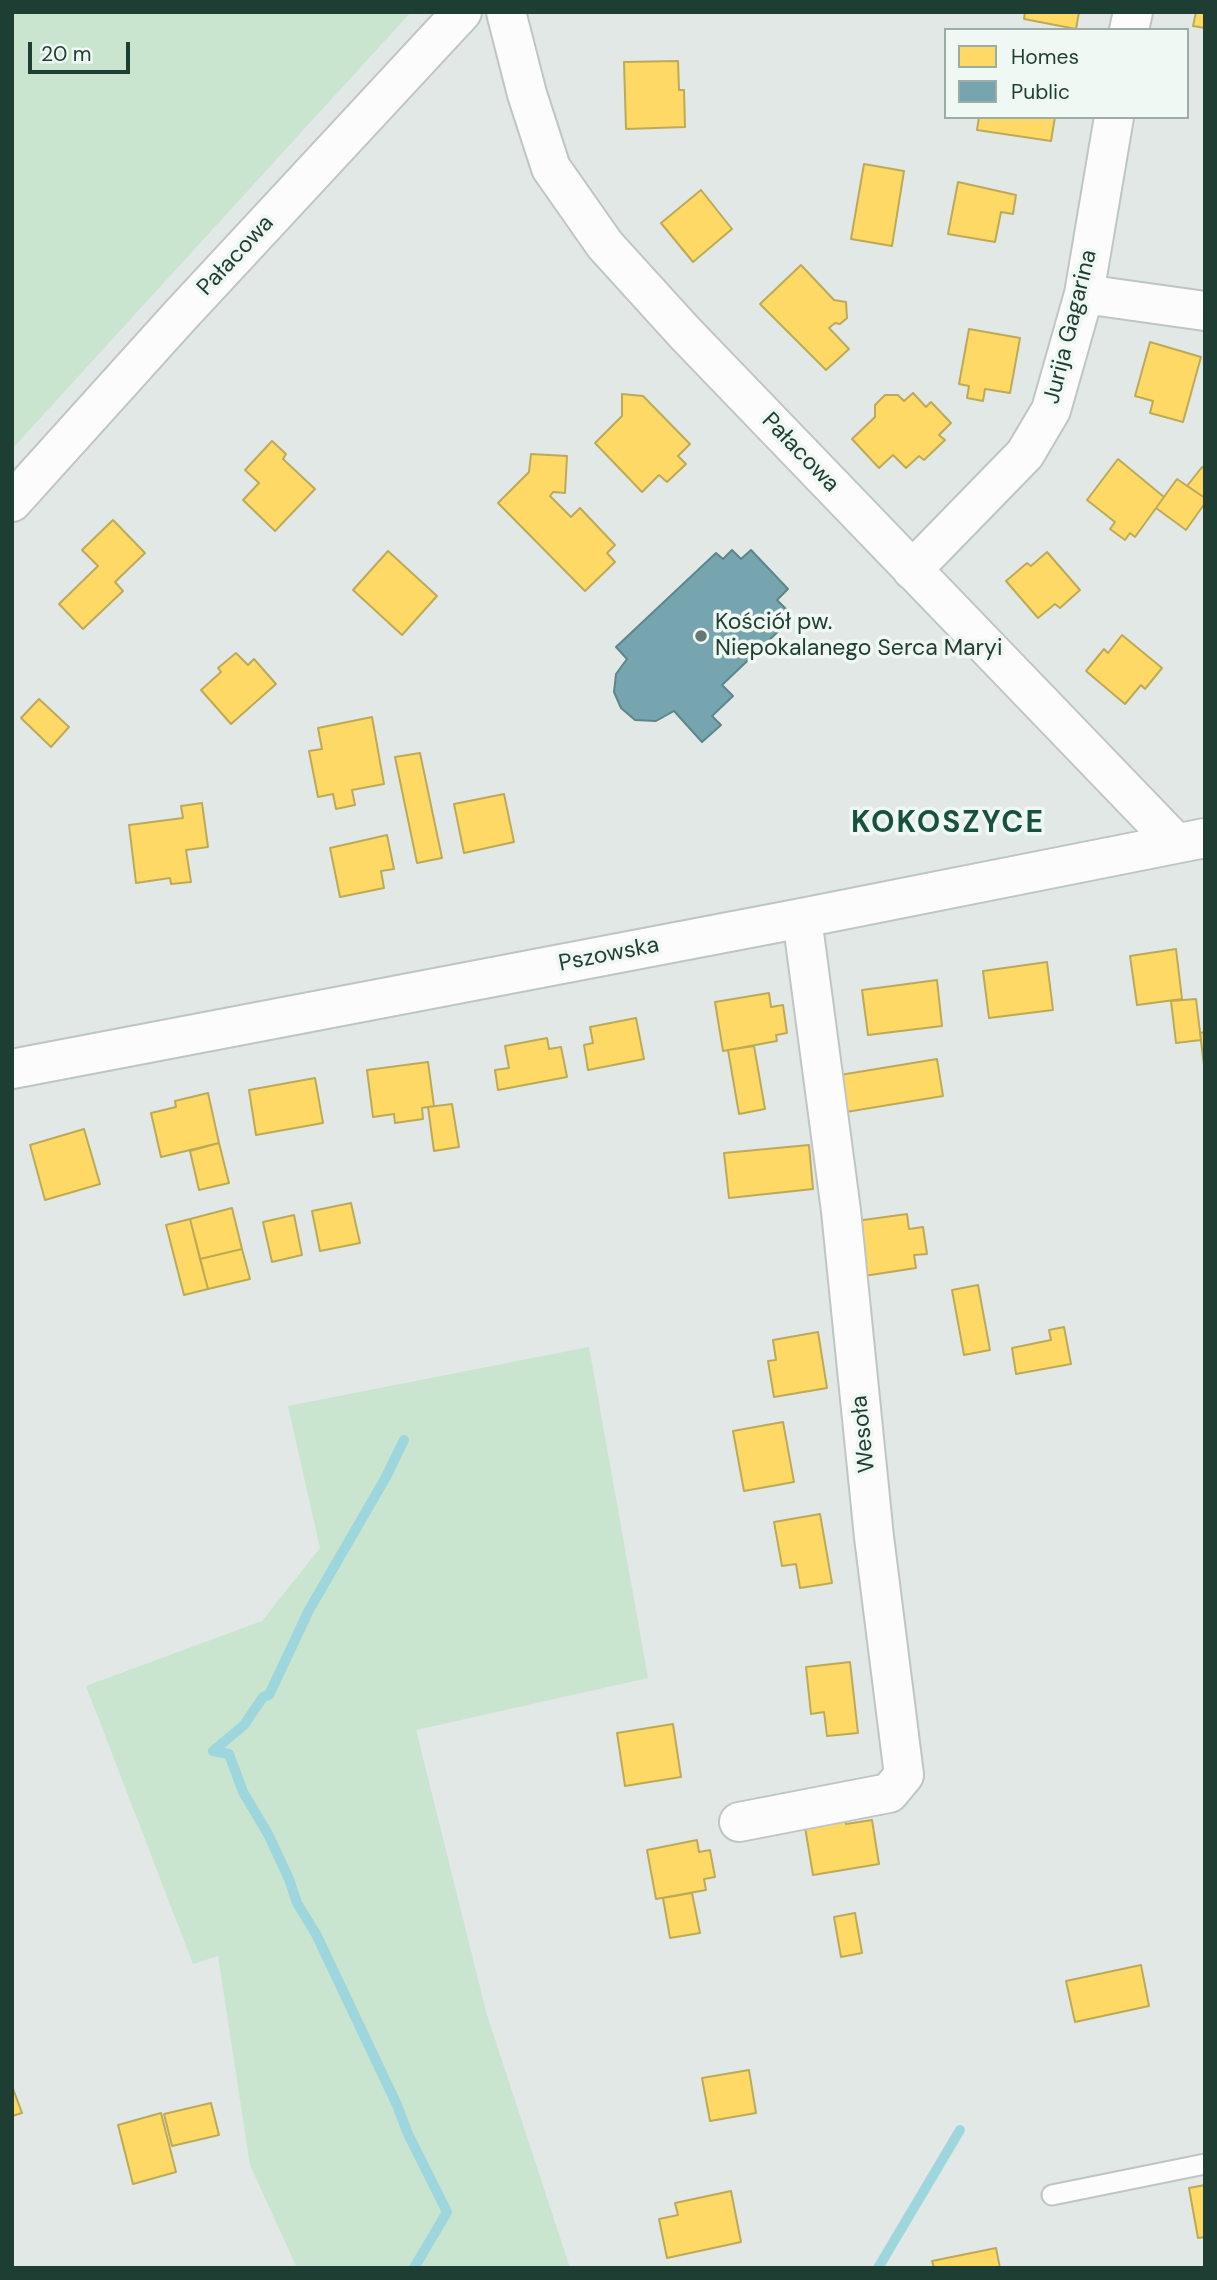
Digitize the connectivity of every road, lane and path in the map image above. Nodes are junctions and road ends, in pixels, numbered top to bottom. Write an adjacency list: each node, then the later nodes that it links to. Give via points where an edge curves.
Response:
1 (462, 12): 6 (street, Pałacowa)
2 (506, 12): 7 (street, Pałacowa, via 551,168 605,245)
3 (1114, 119): 4 (street, Jurija Gagarina)
4 (1084, 294): 5 (street); 7 (street, Jurija Gagarina, via 1051,410 1025,454)
5 (1205, 311)
6 (12, 502)
7 (912, 569): 8 (street, Pałacowa)
8 (1190, 841): 9 (street, Pszowska)
9 (802, 918): 10 (street, Pszowska); 11 (street, Wesoła, via 841,1211 904,1775 889,1793)
10 (12, 1069)
11 (739, 1822)
12 (1205, 2164): 13 (lane)
13 (1052, 2195)

